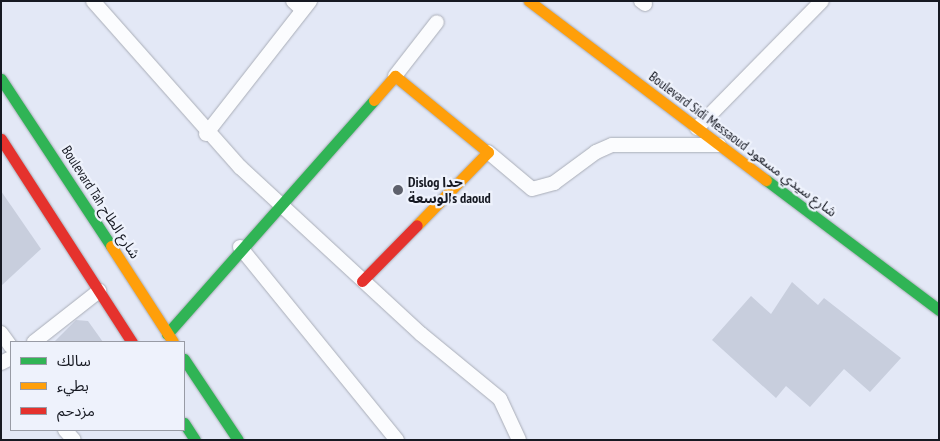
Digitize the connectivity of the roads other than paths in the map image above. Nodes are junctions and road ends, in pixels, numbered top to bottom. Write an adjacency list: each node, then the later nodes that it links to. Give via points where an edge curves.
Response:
1 (93, 1): 9 (street)
2 (529, 1): 8 (street, Boulevard Sidi Messaoud شارع سيدي مسعود)
3 (822, 1): 8 (street)
4 (302, 4): 9 (street)
5 (437, 22): 6 (street)
6 (395, 76): 12 (street); 13 (street)
7 (1, 78): 19 (street, Boulevard Tah شارع الطاح)
8 (697, 128): 11 (street, Boulevard Sidi Messaoud شارع سيدي مسعود)
9 (206, 134): 13 (street)
10 (1, 140): 16 (street)
11 (719, 145): 12 (street, via 612,145 596,152 554,183 532,189); 17 (street, Boulevard Sidi Messaoud شارع سيدي مسعود)
12 (488, 152): 15 (street)
13 (279, 205): 14 (street); 15 (street)
14 (240, 247): 19 (street); 27 (street)
15 (362, 281): 28 (street, via 500,399)
16 (98, 291): 20 (street); 21 (street)
17 (939, 310)
18 (1, 333): 22 (street)
19 (170, 338)
20 (35, 341)
21 (131, 341)
22 (10, 346)
23 (185, 360): 26 (street)
24 (185, 425): 25 (street)
25 (195, 440)
26 (238, 440)
27 (397, 440)
28 (519, 440)

